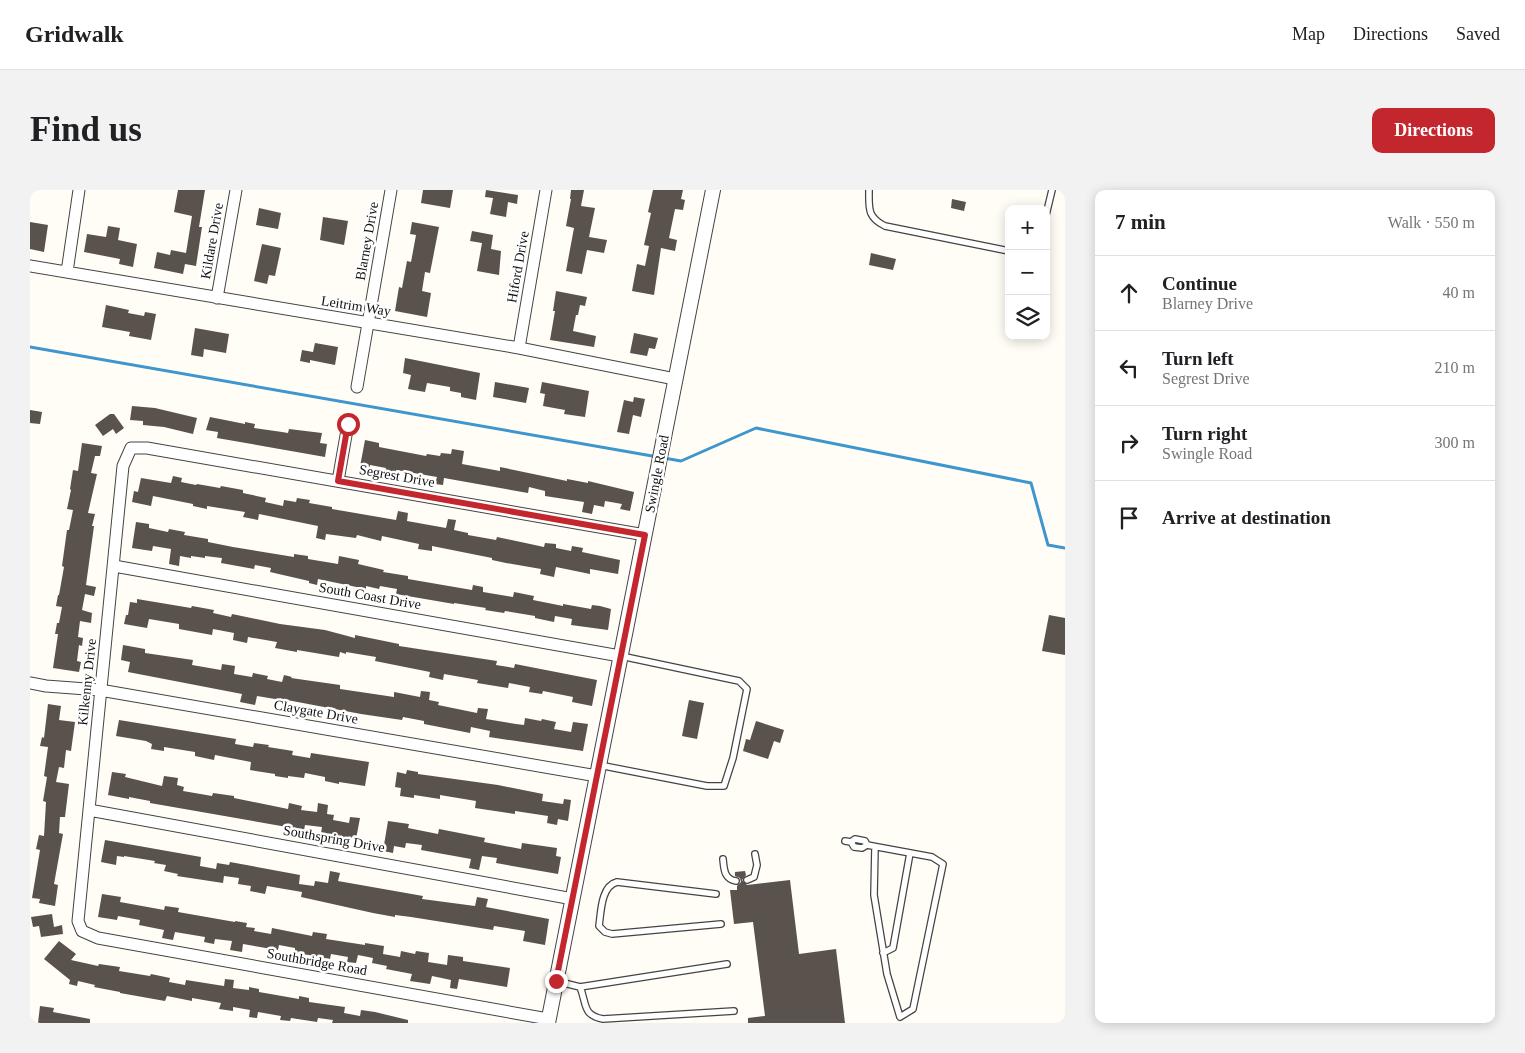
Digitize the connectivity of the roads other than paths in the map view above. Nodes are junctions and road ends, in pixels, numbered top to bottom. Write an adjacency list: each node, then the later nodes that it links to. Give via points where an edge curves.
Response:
1 (79, 190): 11 (street)
2 (236, 190): 12 (street, Kildare Drive)
3 (391, 190): 13 (street, Blarney Drive)
4 (546, 190): 14 (street, Hiford Drive)
5 (713, 190): 15 (street, Swingle Road)
6 (869, 190): 9 (lane, via 869,212 875,222)
7 (1052, 190): 8 (lane)
8 (1048, 205)
9 (1005, 250)
10 (30, 266): 11 (street, Leitrim Way)
11 (66, 272): 12 (street, Leitrim Way)
12 (217, 298): 13 (street, Leitrim Way)
13 (368, 323): 14 (street, Leitrim Way); 16 (street, Blarney Drive)
14 (519, 348): 15 (street, Leitrim Way)
15 (676, 379): 20 (street, Swingle Road)
16 (357, 387)
17 (348, 424): 19 (street)
18 (142, 448): 19 (street, Segrest Drive); 21 (street, Kilkenny Drive, via 131,448 123,466)
19 (338, 481): 20 (street, Segrest Drive)
20 (645, 535): 22 (street, Swingle Road)
21 (114, 566): 22 (street, South Coast Drive); 24 (street, Kilkenny Drive)
22 (620, 656): 25 (street, Swingle Road); 25 (lane, via 739,681 747,688 724,786)
23 (30, 683): 24 (street, Claygate Drive)
24 (100, 690): 25 (street, Claygate Drive); 26 (street, Kilkenny Drive)
25 (598, 771): 35 (street, Swingle Road)
26 (90, 810): 35 (street, Southspring Drive); 37 (street, Kilkenny Drive, via 78,921)
27 (848, 842): 28 (lane, via 854,847)
28 (875, 847): 29 (lane); 38 (lane, via 874,895)
29 (910, 853): 38 (lane, via 893,948); 38 (lane, via 932,856 943,864 913,1009 900,1017)
30 (755, 854): 32 (lane, via 757,871 754,877)
31 (722, 859): 33 (lane, via 725,873)
32 (746, 880)
33 (736, 881)
34 (716, 894): 36 (lane, via 612,883 606,889 599,926 612,934)
35 (573, 899): 40 (street, Swingle Road)
36 (721, 924)
37 (82, 931): 43 (street, Southbridge Road, via 98,938)
38 (883, 953)
39 (727, 964): 41 (lane)
40 (556, 981): 41 (lane); 43 (street, Swingle Road)
41 (580, 987): 42 (lane, via 587,1012 604,1019)
42 (734, 1011)
43 (548, 1021)

